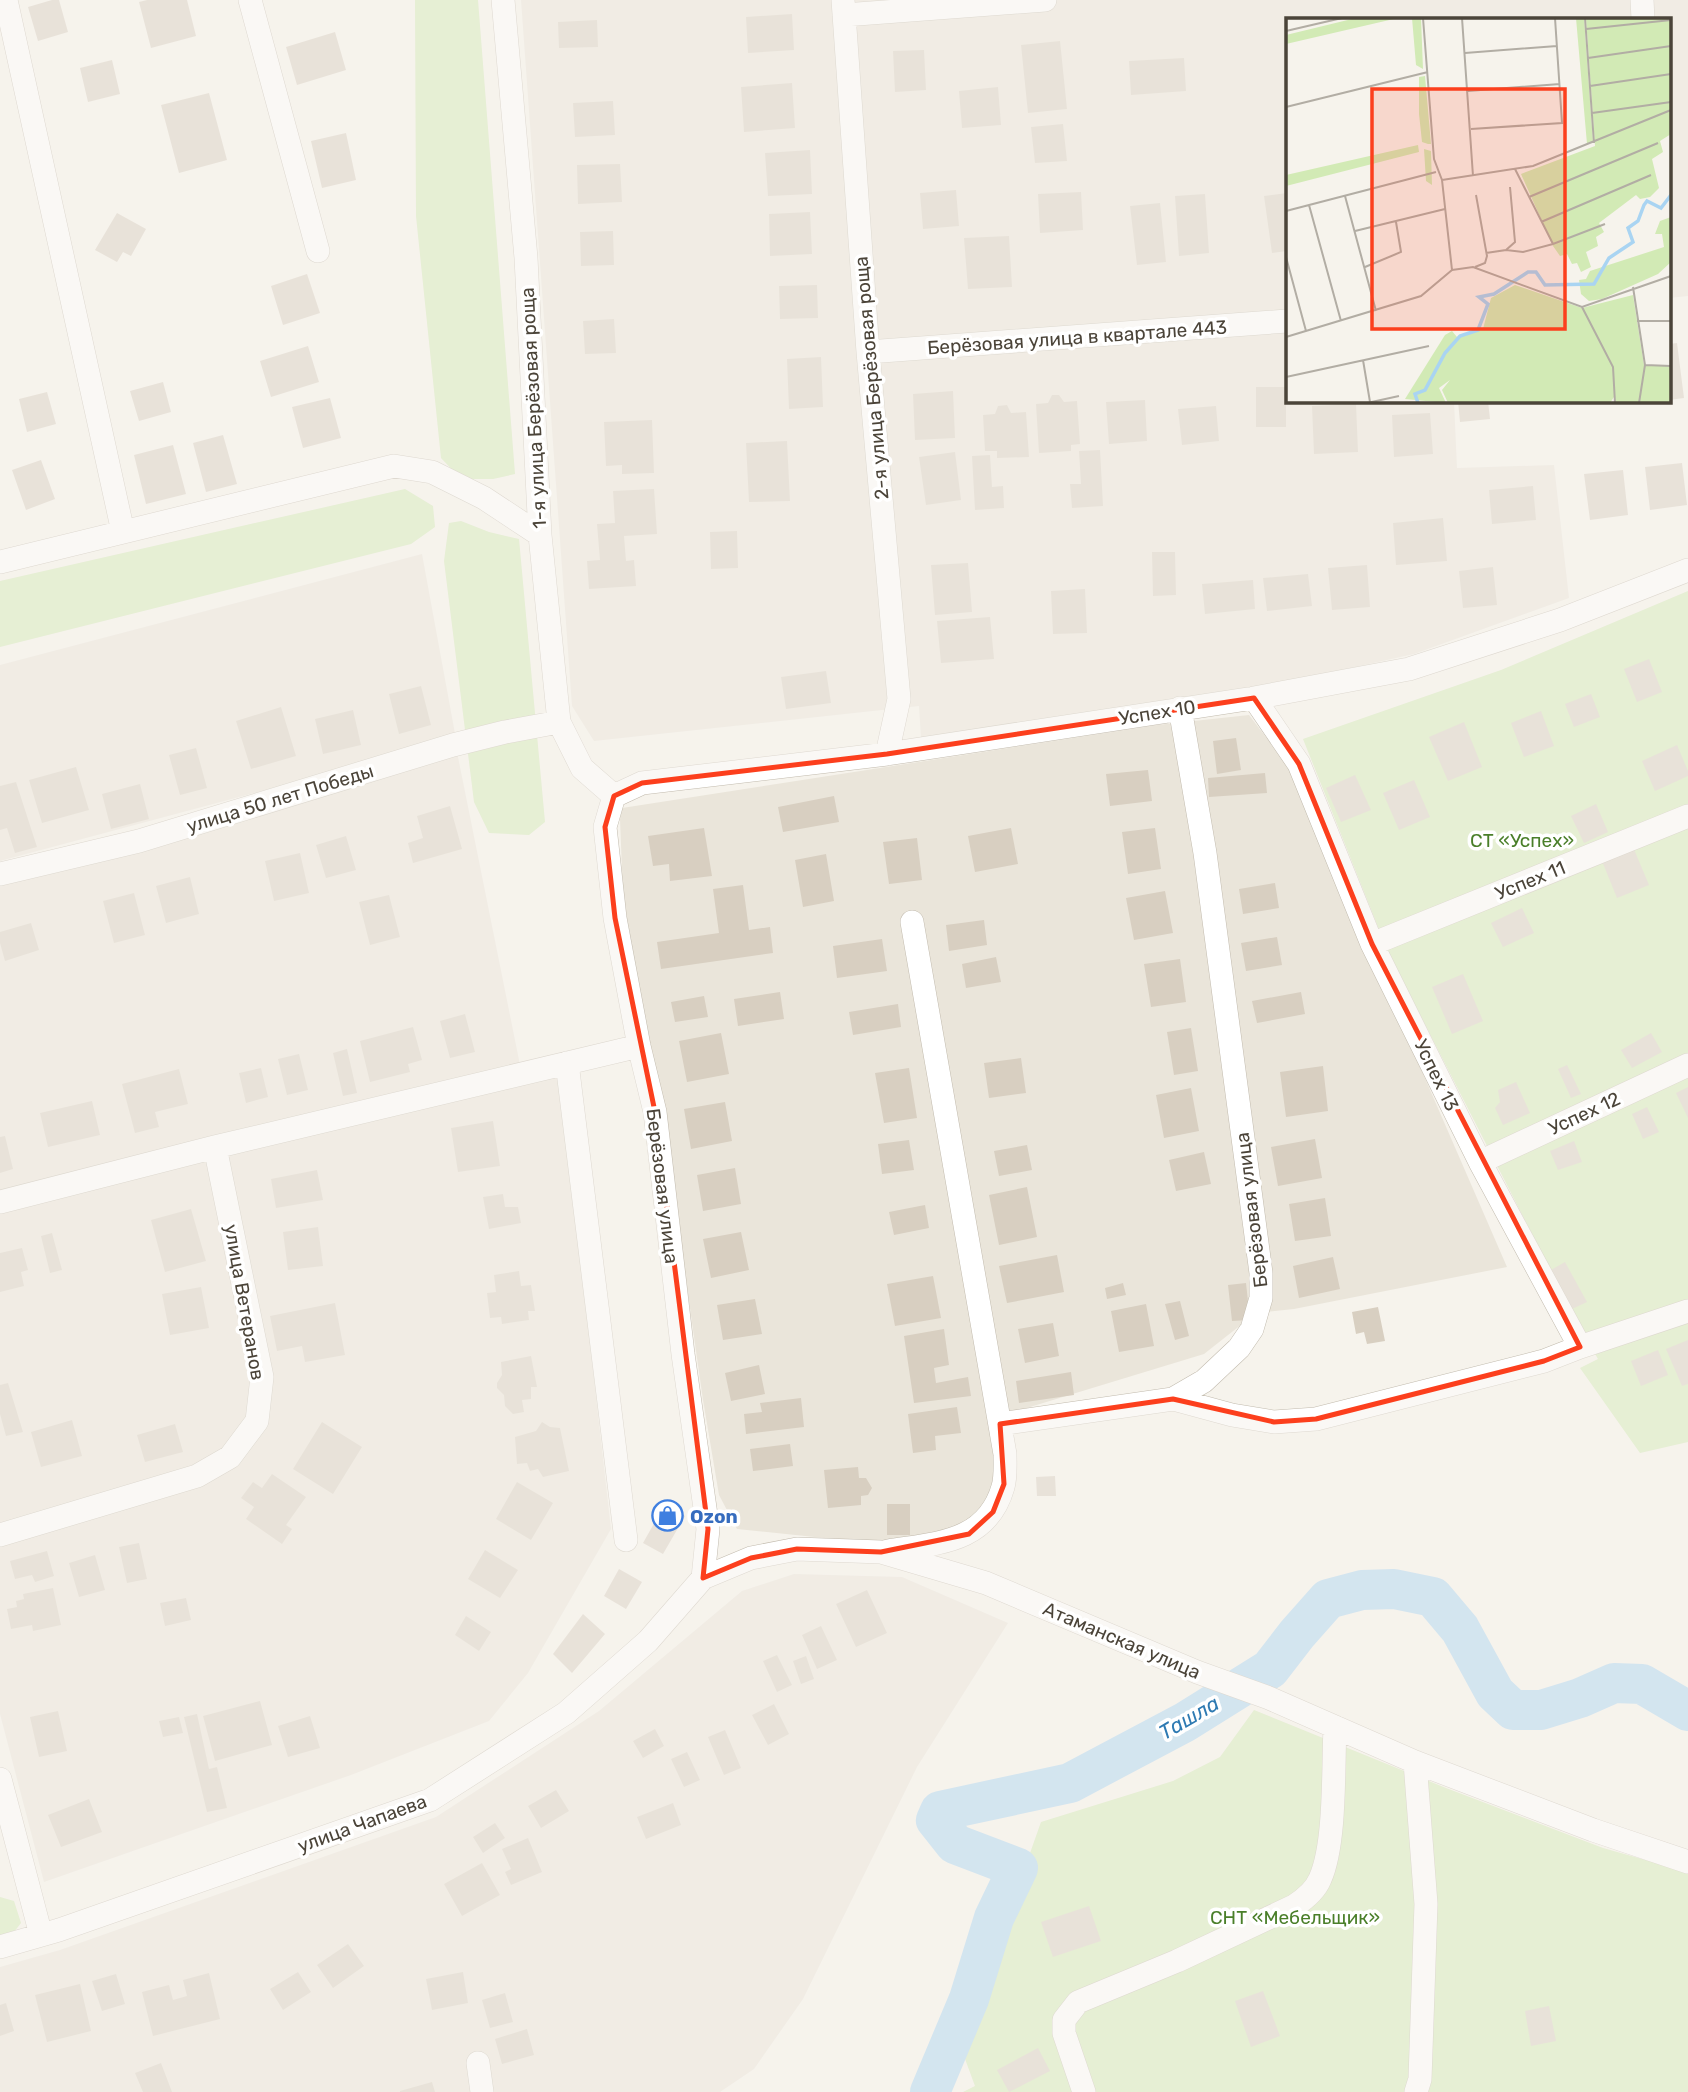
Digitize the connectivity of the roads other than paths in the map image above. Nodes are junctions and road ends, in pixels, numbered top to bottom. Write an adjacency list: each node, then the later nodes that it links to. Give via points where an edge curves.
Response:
1 (6, 0): 11 (street)
2 (250, 0): 8 (street)
3 (503, 0): 12 (street, 1-я улица Берёзовая роща, via 526,258)
4 (1045, 0): 6 (street)
5 (1642, 0): 7 (street)
6 (843, 7): 10 (street, 2-я улица Берёзовая роща)
7 (1643, 18)
8 (318, 251)
9 (1286, 321): 10 (street, Берёзовая улица в квартале 443)
10 (868, 352): 18 (street, 2-я улица Берёзовая роща, via 899,699)
11 (123, 531): 12 (street, via 394,466 432,472 484,498); 13 (street)
12 (540, 535): 17 (street, 1-я улица Берёзовая роща)
13 (0, 562)
14 (1688, 570): 15 (street, Успех 10, via 1560,620 1409,669)
15 (1254, 698): 16 (street, Успех 10); 23 (street, Успех 13, via 1299,764)
16 (1180, 708): 18 (street, Успех 10); 32 (street, Берёзовая улица, via 1205,853 1261,1298 1252,1329 1239,1348 1204,1381)
17 (559, 722): 19 (street, 1-я улица Берёзовая роща, via 582,768); 21 (street, улица 50 лет Победы, via 453,746 139,841)
18 (887, 754): 19 (street, Успех 10, via 642,783)
19 (614, 796): 24 (street, Берёзовая улица, via 605,827 615,918)
20 (1688, 816): 23 (street, Успех 11)
21 (0, 874)
22 (912, 922): 33 (street)
23 (1372, 944): 28 (street, Успех 13)
24 (639, 1046): 25 (street); 37 (street, Берёзовая улица, via 655,1112 708,1530)
25 (567, 1063): 27 (street); 35 (street)
26 (1688, 1065): 28 (street, Успех 12)
27 (215, 1147): 29 (street); 34 (street, улица Ветеранов, via 262,1377 257,1421 230,1457 197,1476)
28 (1480, 1161): 31 (street, Успех 13)
29 (0, 1202)
30 (1688, 1311): 31 (street)
31 (1580, 1347): 32 (street, via 1544,1361 1316,1419 1274,1422)
32 (1173, 1399): 33 (street, Берёзовая улица)
33 (1000, 1424): 36 (street, via 1004,1484 993,1512 969,1534)
34 (0, 1535)
35 (626, 1540)
36 (881, 1552): 37 (street, Атаманская улица, via 797,1549 751,1558); 38 (street, Атаманская улица, via 986,1583)
37 (703, 1578): 42 (street, улица Чапаева, via 648,1641 566,1713 430,1800)
38 (1335, 1727): 39 (street, Атаманская улица); 46 (street, via 1329,1843 1320,1880 1294,1906 1078,2002 1064,2020 1064,2034)
39 (1415, 1762): 41 (street, Атаманская улица); 47 (street, via 1426,1904)
40 (0, 1779): 42 (street)
41 (1688, 1862)
42 (41, 1936): 43 (street, улица Чапаева)
43 (0, 1947)
44 (478, 2063): 45 (street)
45 (482, 2092)
46 (1084, 2092)
47 (1416, 2092)

